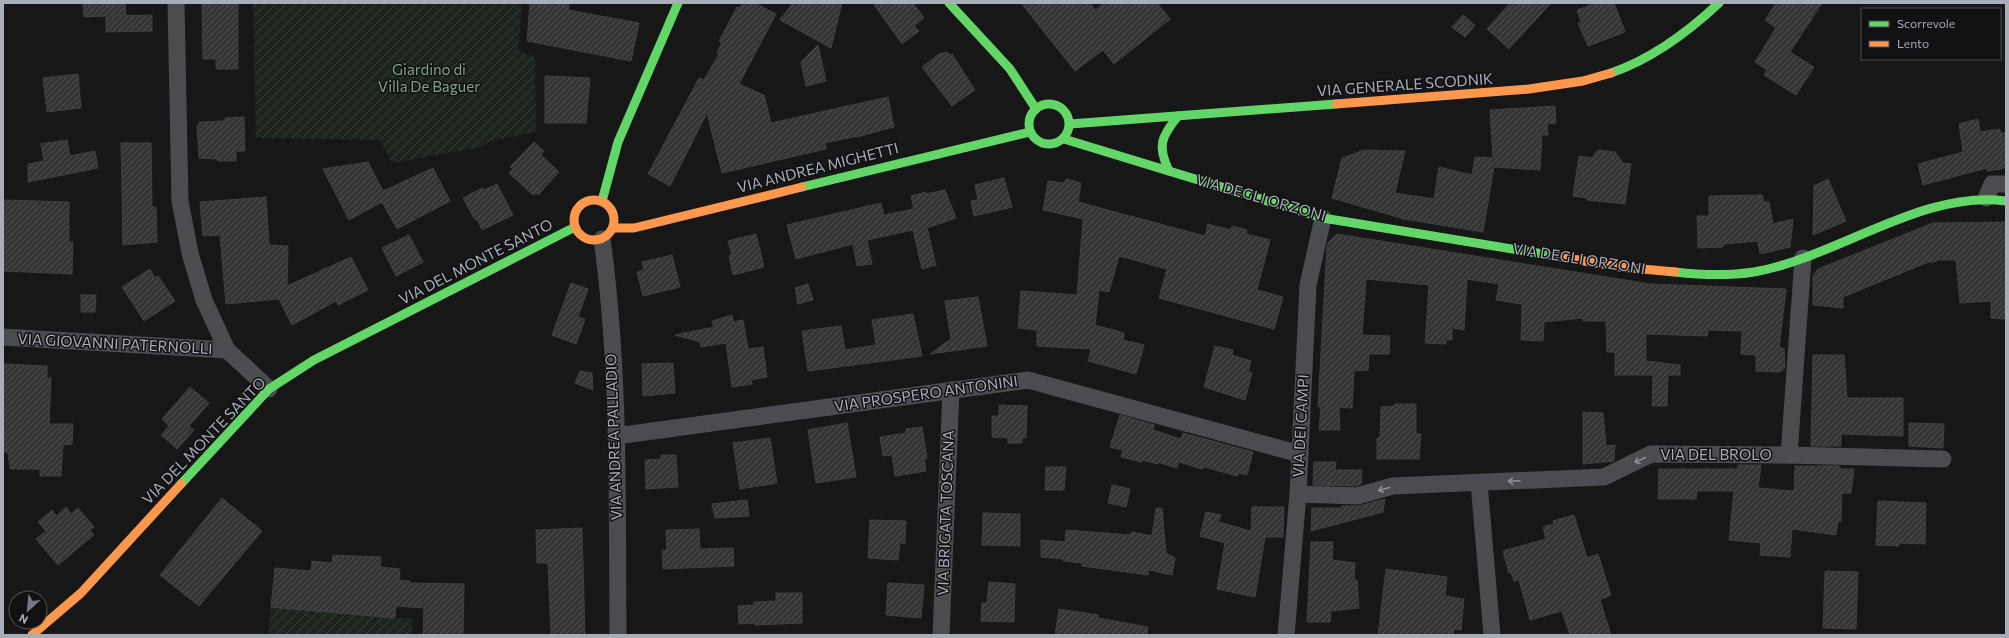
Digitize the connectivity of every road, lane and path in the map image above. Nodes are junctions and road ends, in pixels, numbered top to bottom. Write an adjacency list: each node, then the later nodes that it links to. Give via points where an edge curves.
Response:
1 (176, 3): 20 (street, via 180,201 190,253 204,300)
2 (678, 3): 13 (main road, via 618,142)
3 (949, 3): 5 (main road, via 1010,69)
4 (1719, 3): 6 (main road, VIA GENERALE SCODNIK, via 1668,46 1626,68 1585,80 1529,89)
5 (1036, 109): 7 (main road, via 1041,105 1057,105 1064,109); 8 (main road, via 1030,116)
6 (1178, 116): 7 (main road, VIA GENERALE SCODNIK); 10 (main road, via 1166,130 1161,142 1161,156)
7 (1070, 124): 9 (main road, via 1069,132)
8 (1030, 132): 9 (main road, via 1038,141 1050,146); 17 (main road, VIA ANDREA MIGHETTI)
9 (1064, 139): 10 (main road, VIA DEGLI ORZONI)
10 (1169, 171): 15 (main road, VIA DEGLI ORZONI)
11 (2006, 184): 12 (street, via 1992,184)
12 (1986, 198): 14 (main road, VIA DEGLI ORZONI); 18 (main road, VIA DEGLI ORZONI, via 1935,206)
13 (602, 201): 16 (main road, VIA DEL MONTE SANTO, via 586,201 580,205 573,220); 17 (main road, via 609,205 613,212 614,220)
14 (2006, 201)
15 (1323, 218): 18 (main road, VIA DEGLI ORZONI, via 1620,266 1705,275 1754,272); 24 (street, VIA DEI CAMPI, via 1308,285)
16 (575, 228): 17 (main road, VIA DEL MONTE SANTO, via 586,239 594,241); 21 (main road, VIA DEL MONTE SANTO, via 314,360)
17 (607, 234): 23 (street, VIA ANDREA PALLADIO)
18 (1803, 258): 25 (street, VIA DEL BROLO)
19 (3, 337): 20 (street, VIA GIOVANNI PATERNOLLI)
20 (227, 350): 21 (street)
21 (269, 389): 29 (main road, VIA DEL MONTE SANTO, via 81,593)
22 (952, 390): 23 (street, VIA PROSPERO ANTONINI); 24 (street, VIA PROSPERO ANTONINI, via 1028,380); 31 (street, VIA BRIGATA TOSCANA)
23 (616, 436): 30 (street, VIA ANDREA PALLADIO)
24 (1300, 454): 28 (street, VIA DEI CAMPI)
25 (1789, 455): 26 (street, VIA DEL BROLO); 27 (street, VIA DEL BROLO, one-way to 27, via 1651,454 1604,476)
26 (1943, 459)
27 (1479, 482): 28 (street, VIA DEL BROLO, one-way to 28, via 1393,486 1357,496); 33 (street)
28 (1298, 494): 32 (street, VIA DEI CAMPI)
29 (32, 635)
30 (618, 635)
31 (941, 635)
32 (1286, 635)
33 (1492, 635)

